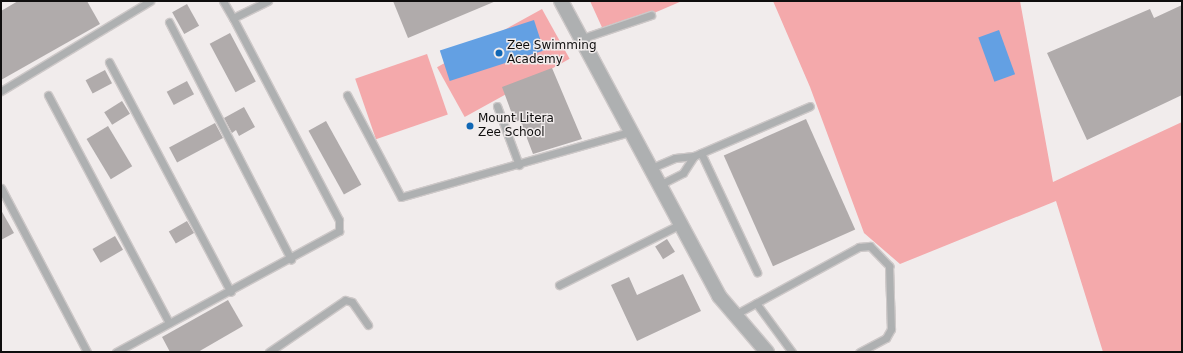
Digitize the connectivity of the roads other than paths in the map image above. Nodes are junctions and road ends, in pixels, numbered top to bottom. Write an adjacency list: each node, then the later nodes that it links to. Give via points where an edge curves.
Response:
1 (150, 1): 10 (lane)
2 (223, 1): 6 (lane)
3 (268, 1): 6 (lane)
4 (561, 1): 8 (street)
5 (651, 15): 8 (lane)
6 (233, 18): 23 (lane, via 341,225 334,236)
7 (169, 22): 23 (lane)
8 (580, 39): 15 (street)
9 (109, 62): 26 (lane)
10 (1, 91)
11 (347, 94): 18 (lane, via 401,197)
12 (48, 95): 29 (lane)
13 (497, 106): 18 (lane)
14 (810, 106): 16 (lane)
15 (629, 132): 18 (lane); 19 (street)
16 (701, 153): 17 (lane); 24 (lane)
17 (694, 156): 19 (lane, via 675,158); 20 (lane, via 684,173)
18 (519, 165)
19 (649, 169): 20 (street)
20 (658, 186): 22 (street)
21 (1, 188): 31 (lane)
22 (679, 224): 25 (lane); 28 (street, via 719,296)
23 (291, 259): 26 (lane)
24 (757, 272)
25 (559, 285)
26 (231, 292): 29 (lane)
27 (756, 303): 28 (lane); 35 (lane); 36 (lane, via 859,247 870,246 888,266 891,329 886,338)
28 (736, 314): 34 (street)
29 (169, 323): 32 (lane)
30 (368, 325): 33 (lane, via 352,302 345,300)
31 (87, 352)
32 (116, 352)
33 (269, 352)
34 (767, 352)
35 (792, 352)
36 (860, 352)

